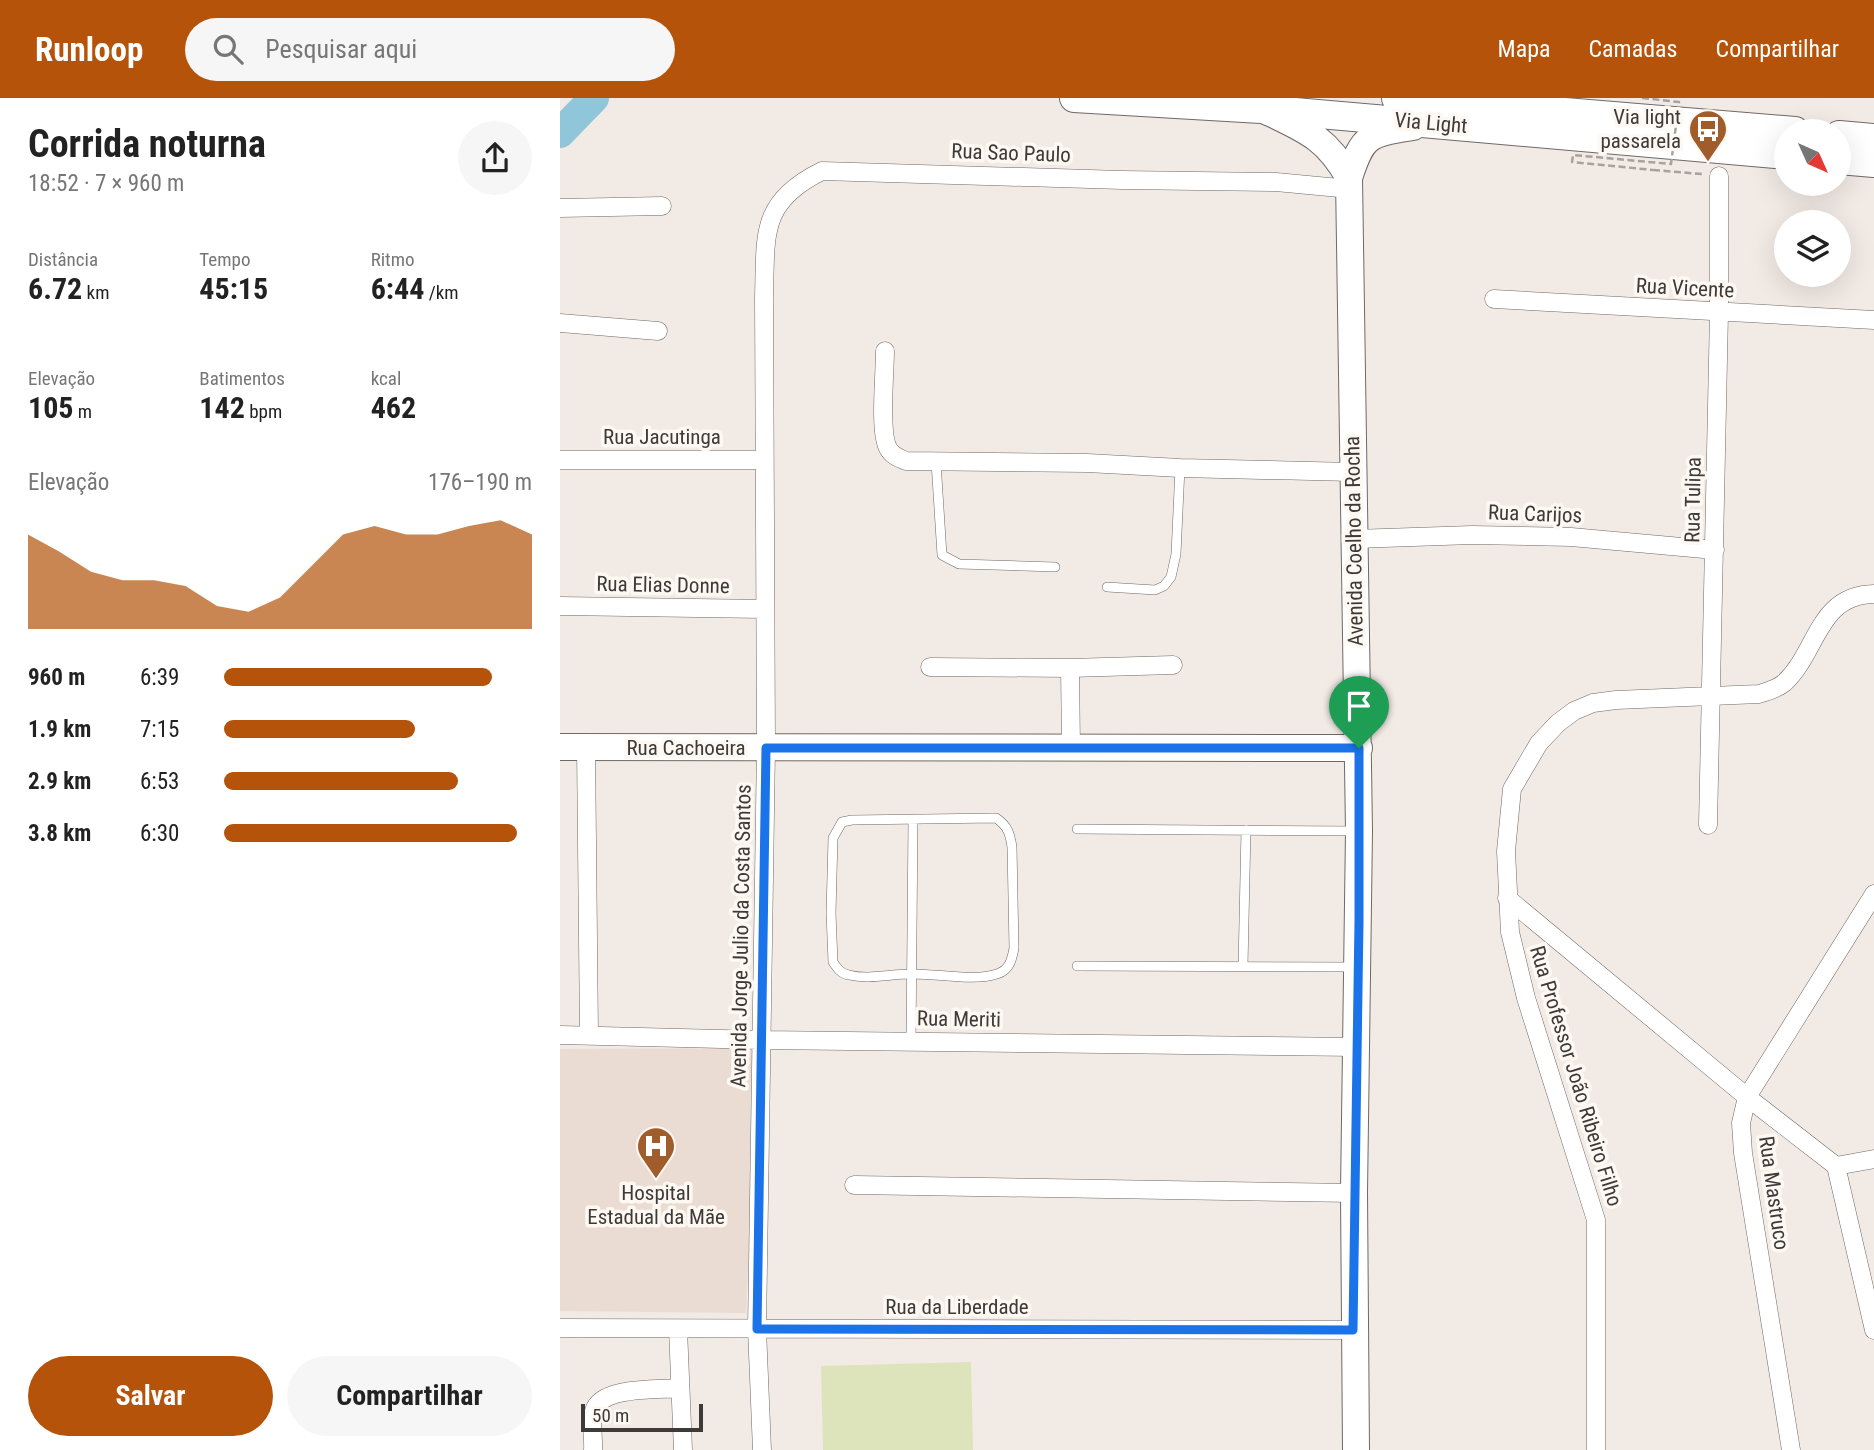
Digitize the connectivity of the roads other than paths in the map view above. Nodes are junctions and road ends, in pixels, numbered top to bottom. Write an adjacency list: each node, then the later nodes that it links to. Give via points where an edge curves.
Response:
1 (1074, 98): 3 (main road, Via Light)
2 (1396, 98): 5 (main road, Via Light)
3 (1261, 109): 4 (main road, Via Light); 12 (main road, via 1322,140)
4 (1439, 124): 8 (main road, Via Light); 12 (main road, Avenida Coelho da Rocha, via 1376,134 1367,140 1358,152)
5 (1774, 129)
6 (1852, 136): 7 (main road)
7 (1874, 138)
8 (1774, 154)
9 (1852, 161): 10 (main road)
10 (1874, 163)
11 (1719, 176): 17 (street, Rua Tulipa)
12 (1350, 184): 15 (street, Rua Sao Paulo, via 822,171 799,182 776,206 766,233); 26 (main road, Avenida Coelho da Rocha)
13 (662, 206): 14 (street)
14 (560, 208)
15 (764, 297): 23 (street, Avenida Jorge Julio da Costa Santos)
16 (1494, 299): 17 (street, Rua Vicente)
17 (1719, 313): 18 (street, Rua Vicente); 28 (street, Rua Tulipa)
18 (1874, 320)
19 (560, 323): 20 (street)
20 (658, 331)
21 (885, 351): 24 (street, via 887,446 906,461)
22 (560, 460): 23 (street, Rua Jacutinga)
23 (764, 460): 33 (street, Avenida Jorge Julio da Costa Santos)
24 (936, 462): 25 (street); 29 (lane, via 942,555 959,564)
25 (1180, 468): 26 (street); 30 (lane, via 1171,578 1155,590)
26 (1353, 472): 27 (main road, Avenida Coelho da Rocha)
27 (1354, 539): 28 (street, Rua Carijos, via 1570,537); 41 (main road, Avenida Coelho da Rocha)
28 (1715, 550): 37 (street, Rua Tulipa)
29 (1055, 567)
30 (1107, 587)
31 (1874, 594): 37 (street, via 1859,594 1832,611 1797,668 1777,688 1759,694)
32 (560, 606): 33 (street, Rua Elias Donne)
33 (765, 609): 39 (street, Avenida Jorge Julio da Costa Santos)
34 (1173, 666): 36 (street)
35 (930, 667): 36 (street)
36 (1070, 668): 40 (street)
37 (1711, 695): 43 (street, Rua Tulipa); 48 (street, Rua Professor João Ribeiro Filho, via 1593,703 1558,723 1539,743 1512,789)
38 (573, 747): 39 (main road, Rua Cachoeira); 54 (street)
39 (766, 748): 40 (main road, Rua Cachoeira); 55 (street, Avenida Jorge Julio da Costa Santos)
40 (1071, 748): 41 (main road, Rua Cachoeira)
41 (1359, 748): 46 (main road, Avenida Coelho da Rocha)
42 (913, 821): 52 (lane); 52 (lane, via 842,822 833,838 831,913 837,969 849,975); 52 (lane, via 996,818 1005,824 1013,847 1014,948 1012,961 996,974)
43 (1708, 825)
44 (1077, 829): 45 (lane)
45 (1246, 830): 46 (lane); 50 (lane)
46 (1359, 831): 51 (main road, Avenida Coelho da Rocha)
47 (1874, 894): 58 (street, Rua Mastruco)
48 (1507, 898): 58 (street); 73 (street, Rua Professor João Ribeiro Filho, via 1526,998 1596,1220)
49 (1077, 966): 50 (lane)
50 (1243, 966): 51 (lane)
51 (1359, 967): 57 (main road, Avenida Coelho da Rocha)
52 (912, 973): 56 (lane)
53 (560, 1035): 54 (street, Rua Meriti)
54 (589, 1035): 55 (street, Rua Meriti)
55 (762, 1040): 56 (street, Rua Meriti); 65 (street, Avenida Jorge Julio da Costa Santos)
56 (911, 1041): 57 (street, Rua Meriti)
57 (1357, 1048): 62 (main road, Avenida Coelho da Rocha)
58 (1747, 1097): 60 (street); 74 (street, Rua Mastruco, via 1741,1123 1743,1153)
59 (1874, 1159): 60 (street)
60 (1836, 1166): 67 (street)
61 (854, 1185): 62 (street)
62 (1354, 1193): 66 (main road, Avenida Coelho da Rocha)
63 (560, 1328): 64 (street, Rua da Liberdade)
64 (678, 1329): 65 (street, Rua da Liberdade); 68 (street)
65 (757, 1329): 66 (street, Rua da Liberdade); 71 (street, Avenida Jorge Julio da Costa Santos)
66 (1353, 1330): 72 (main road, Avenida Coelho da Rocha)
67 (1874, 1330)
68 (680, 1388): 69 (street, via 616,1393 602,1399 594,1411); 70 (street)
69 (593, 1450)
70 (682, 1450)
71 (762, 1450)
72 (1356, 1450)
73 (1594, 1450)
74 (1791, 1450)

